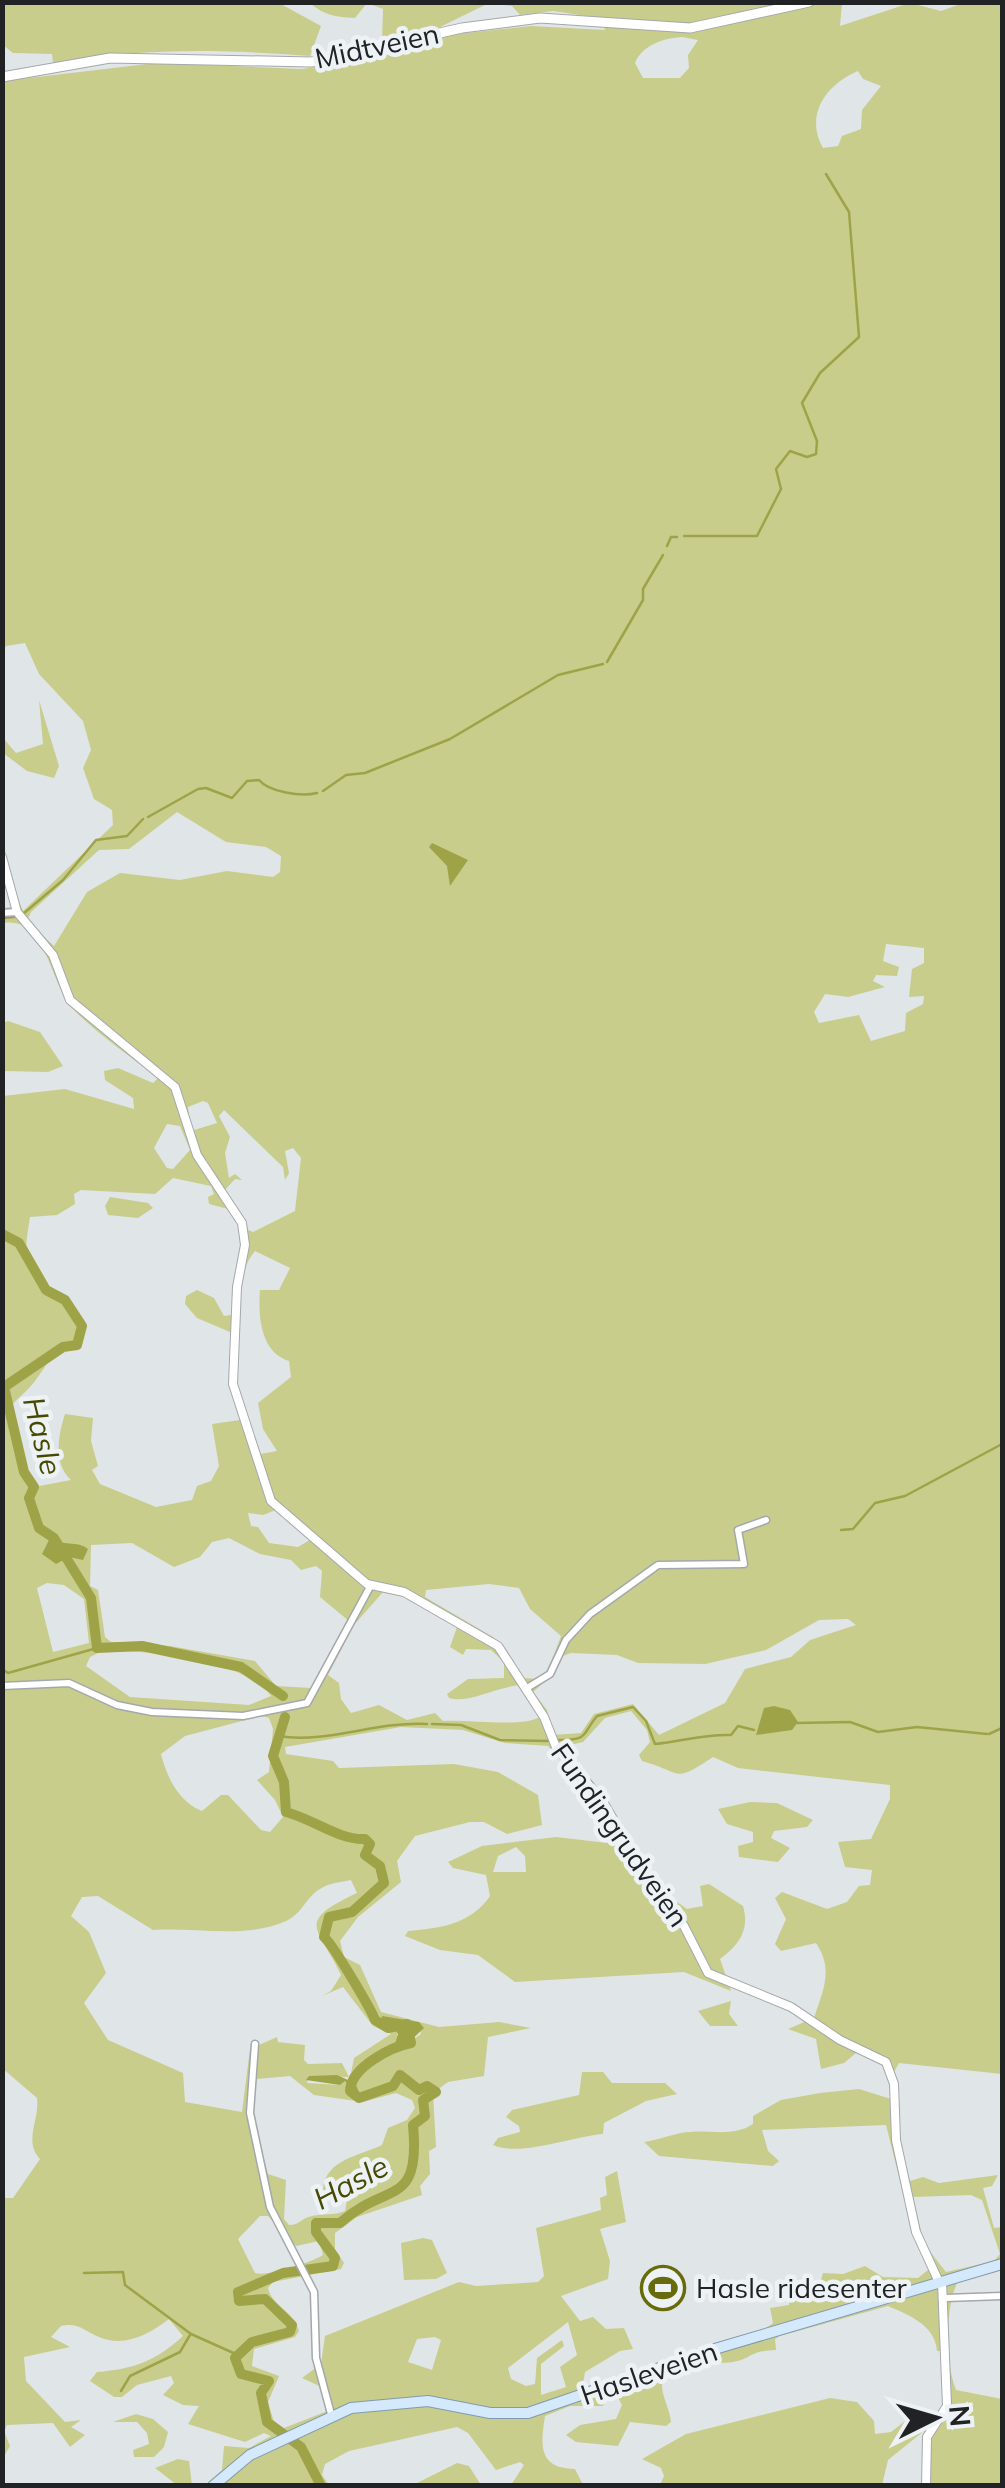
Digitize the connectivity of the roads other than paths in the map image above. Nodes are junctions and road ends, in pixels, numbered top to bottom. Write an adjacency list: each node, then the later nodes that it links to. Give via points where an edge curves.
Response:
1 (810, 2): 2 (main road, Midtveien, via 690,28 540,18 311,62 110,58)
2 (2, 77)
3 (2, 858): 4 (street, Fundingrudveien)
4 (17, 912): 5 (street); 7 (street, Fundingrudveien, via 53,955 75,1007 180,1094 193,1145 246,1237 232,1373 268,1494)
5 (2, 914)
6 (766, 1520): 9 (street, via 738,1532 744,1564 658,1565 599,1606 566,1640 546,1678)
7 (370, 1585): 8 (street, via 312,1699 244,1716 152,1712 68,1683); 9 (street, Fundingrudveien, via 404,1592 492,1641)
8 (2, 1686)
9 (527, 1688): 12 (street, Fundingrudveien, via 556,1747 602,1800 708,1974 790,2007 886,2062 916,2232)
10 (255, 2044): 15 (street, via 249,2104 270,2207 316,2305 318,2366)
11 (1002, 2264): 12 (main road, Hasleveien)
12 (940, 2282): 14 (street); 15 (main road, Hasleveien, via 528,2413 420,2401)
13 (1002, 2296): 14 (street)
14 (946, 2298): 17 (street, via 947,2406 927,2437)
15 (331, 2414): 16 (main road, Hasleveien, via 242,2460)
16 (212, 2486)
17 (926, 2486)

